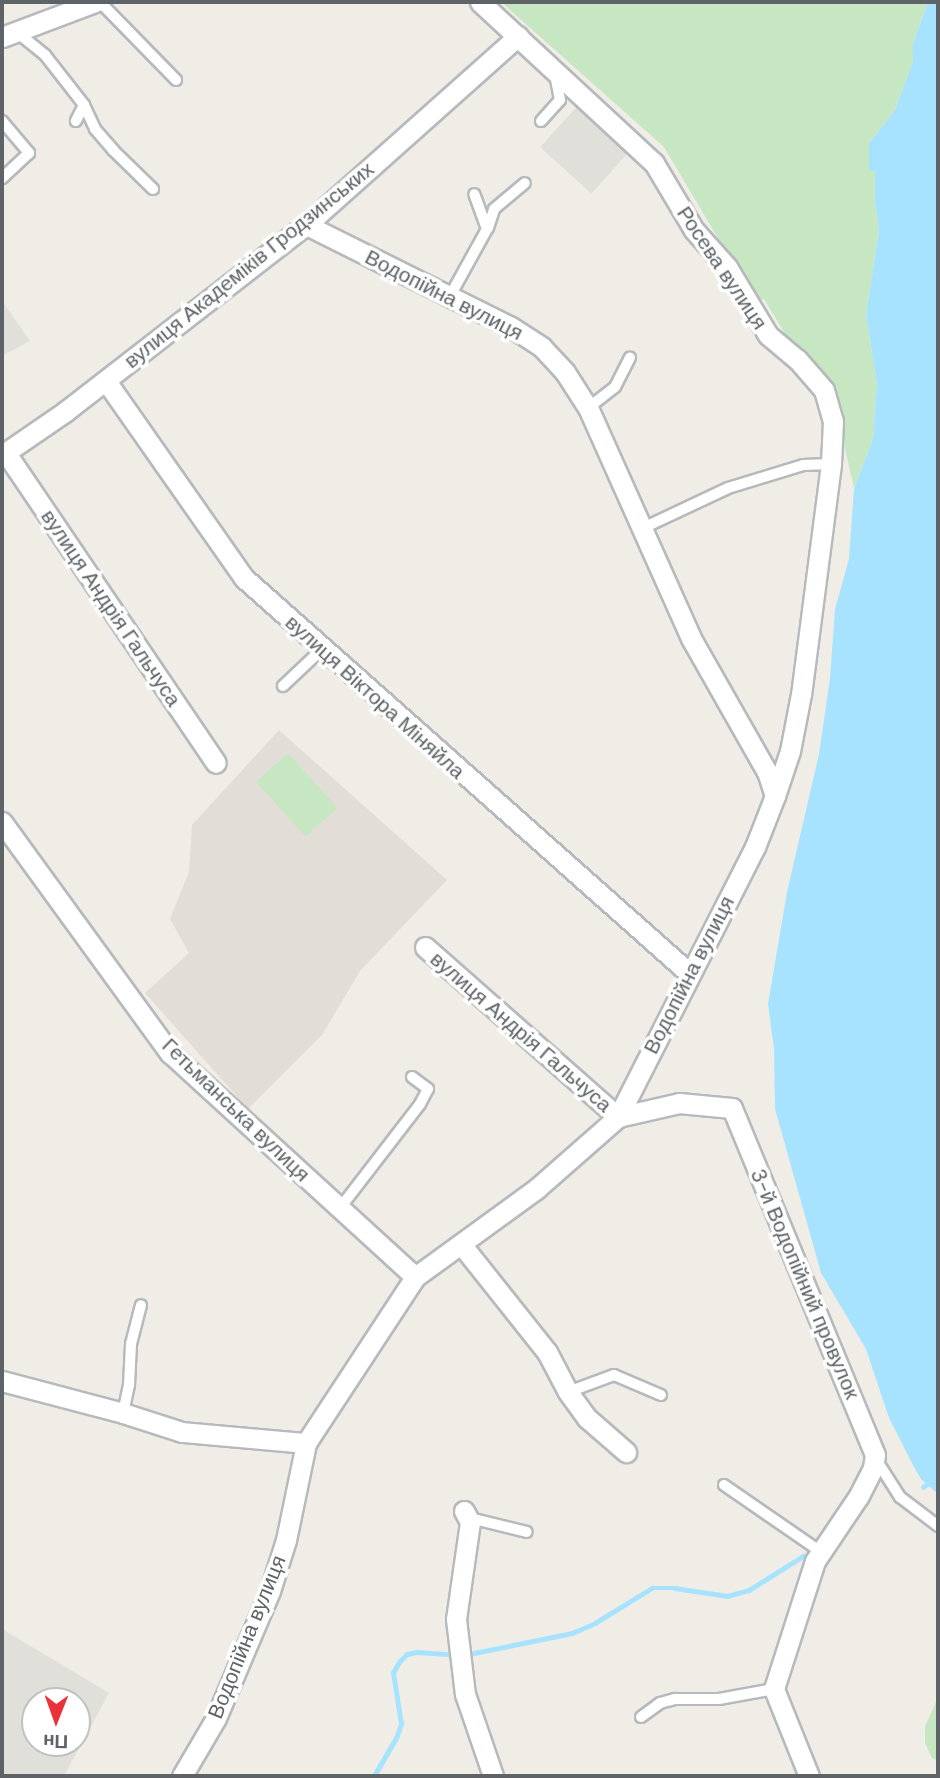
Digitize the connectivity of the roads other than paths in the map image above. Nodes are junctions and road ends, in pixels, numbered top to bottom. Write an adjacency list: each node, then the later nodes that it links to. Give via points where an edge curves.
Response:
1 (94, 2): 4 (street)
2 (100, 2): 7 (lane)
3 (480, 2): 5 (street, Росева вулиця)
4 (10, 35): 8 (lane, via 45,55)
5 (518, 36): 6 (street, Росева вулиця); 16 (street, вулиця Академіків Гродзинських)
6 (554, 67): 11 (lane, via 560,100); 23 (street, Росева вулиця, via 654,163 694,230 727,267 768,335 824,390 833,421)
7 (176, 80)
8 (84, 106): 10 (lane); 14 (lane, via 95,129)
9 (2, 121): 12 (lane, via 29,153)
10 (76, 121)
11 (541, 121)
12 (2, 178)
13 (525, 183): 17 (lane, via 494,209)
14 (153, 189)
15 (474, 194): 17 (lane)
16 (306, 225): 18 (street, Водопійна вулиця); 20 (street, вулиця Академіків Гродзинських)
17 (487, 229): 18 (lane)
18 (450, 296): 21 (street, Водопійна вулиця, via 542,347)
19 (630, 358): 21 (lane, via 615,387)
20 (106, 381): 22 (street, вулиця Академіків Гродзинських); 25 (street, вулиця Віктора Міняйла, via 244,578)
21 (588, 408): 24 (street, Водопійна вулиця)
22 (4, 454): 27 (street, вулиця Андрія Гальчуса)
23 (831, 464): 24 (lane, via 803,465 728,488); 28 (street, Росева вулиця, via 801,694)
24 (641, 529): 28 (street, Водопійна вулиця, via 691,638)
25 (321, 650): 26 (lane); 31 (street, вулиця Віктора Міняйла)
26 (283, 686)
27 (216, 763)
28 (775, 796): 31 (street, Водопійна вулиця, via 755,847)
29 (2, 822): 34 (street, Гетьманська вулиця, via 170,1053)
30 (425, 947): 33 (street, вулиця Андрія Гальчуса)
31 (689, 973): 33 (street, Водопійна вулиця)
32 (412, 1077): 34 (lane, via 428,1089 420,1104)
33 (618, 1117): 35 (street, Водопійна вулиця, via 536,1189); 44 (street, 3-й Водопійний провулок, via 679,1103 732,1108)
34 (340, 1208): 36 (street, Гетьманська вулиця)
35 (461, 1244): 36 (street, Водопійна вулиця); 39 (street, via 547,1352)
36 (415, 1278): 42 (street, Водопійна вулиця)
37 (141, 1305): 41 (lane)
38 (2, 1381): 41 (street)
39 (568, 1392): 40 (lane, via 614,1375); 43 (street, via 587,1418)
40 (661, 1395)
41 (123, 1413): 42 (street, via 182,1432)
42 (306, 1443): 52 (street, Водопійна вулиця, via 270,1591 216,1718)
43 (626, 1451)
44 (875, 1455): 47 (lane, via 900,1497); 49 (street, via 858,1497)
45 (724, 1485): 49 (lane)
46 (467, 1516): 48 (lane); 53 (street, via 456,1619 465,1694)
47 (938, 1526)
48 (527, 1532)
49 (818, 1556): 50 (street)
50 (774, 1689): 51 (lane, via 719,1699 675,1699); 54 (street)
51 (641, 1717)
52 (182, 1776)
53 (493, 1776)
54 (809, 1776)

